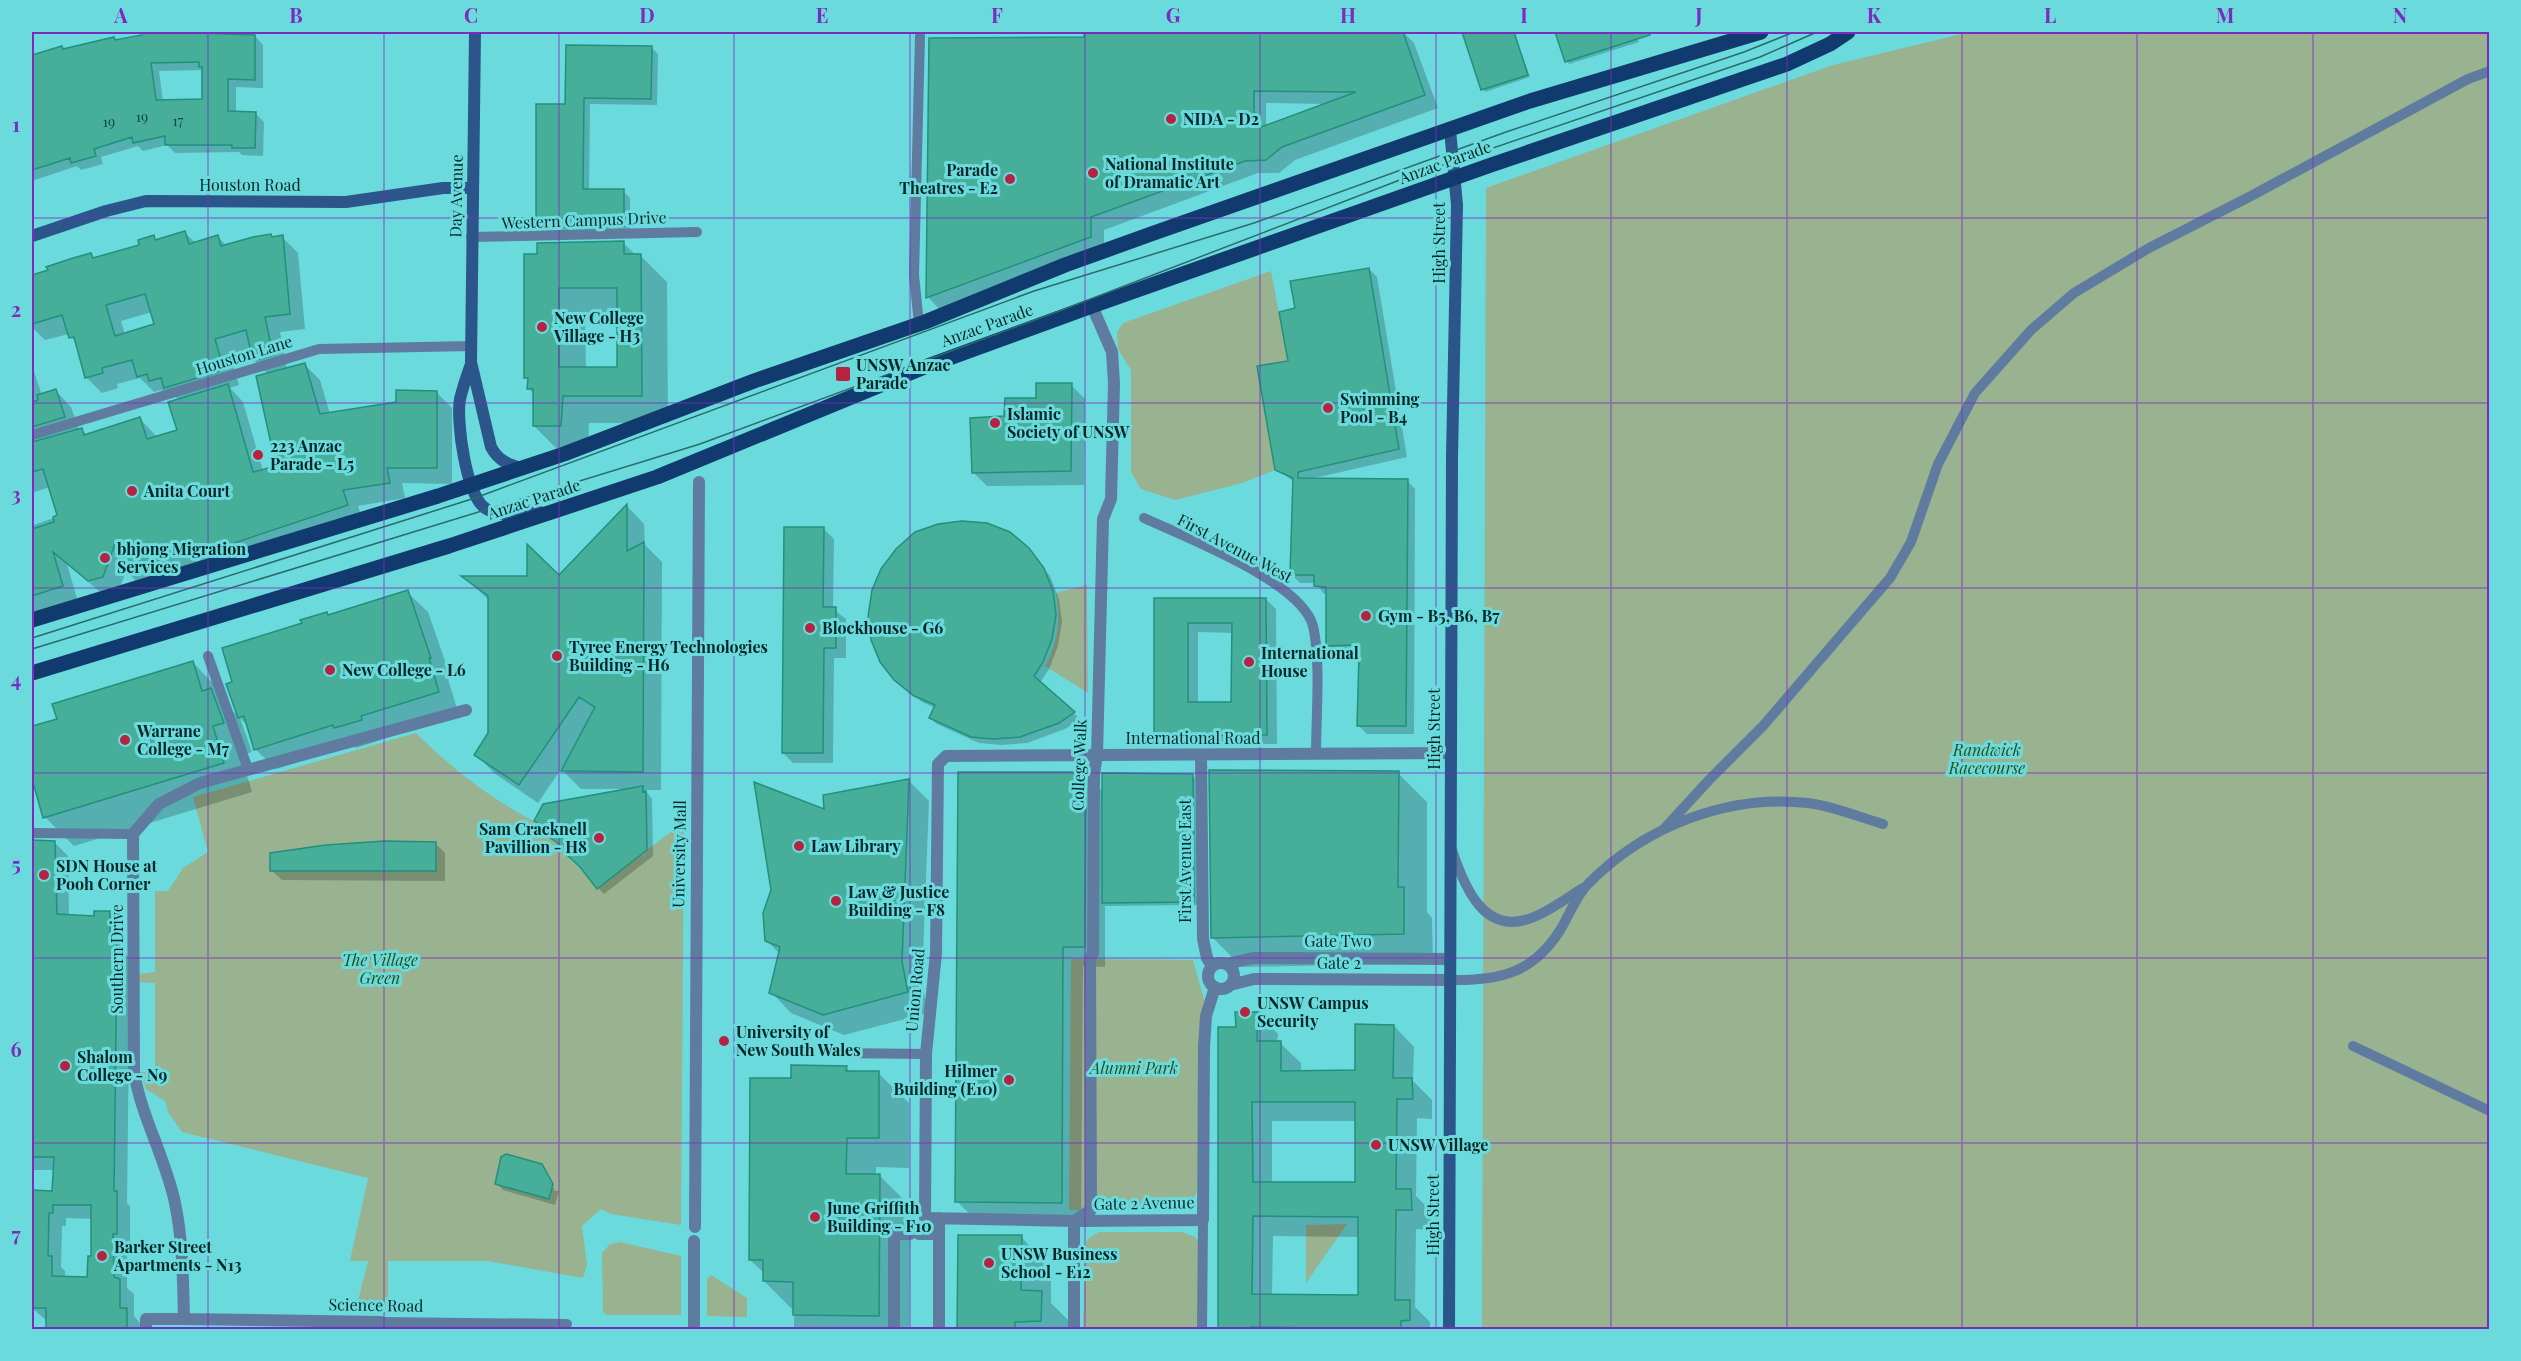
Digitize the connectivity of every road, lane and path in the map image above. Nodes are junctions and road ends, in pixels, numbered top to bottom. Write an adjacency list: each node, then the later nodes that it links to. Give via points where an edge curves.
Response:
1 (475, 32): 8 (street, Day Avenue)
2 (1761, 32): 6 (main road, Anzac Parade)
3 (1848, 32): 7 (main road, Anzac Parade, via 1787,64)
4 (920, 36): 13 (lane, via 914,275)
5 (2490, 71): 33 (lane, via 2468,79 2149,248 2074,293 2031,330 1975,393 1938,464 1911,542 1890,578 1762,726)
6 (1450, 129): 7 (street, High Street); 13 (main road, Anzac Parade, via 1065,265)
7 (1454, 178): 12 (main road, Anzac Parade); 26 (street, High Street)
8 (472, 188): 10 (street, Houston Road, via 442,188 346,202 146,201); 11 (street, Day Avenue)
9 (697, 232): 11 (lane, Western Campus Drive)
10 (32, 236)
11 (471, 237): 14 (street, Day Avenue)
12 (1092, 306): 20 (main road, Anzac Parade, via 922,368 703,460); 28 (street, College Walk, via 1112,352 1114,383 1110,499 1103,519)
13 (919, 324): 17 (main road, Anzac Parade)
14 (472, 346): 15 (street, Day Avenue); 16 (lane, Houston Lane, via 318,349)
15 (471, 362): 17 (street, Day Avenue, via 491,447 507,464); 19 (street, Day Avenue, via 460,400 460,420)
16 (32, 435)
17 (521, 468): 19 (main road, Anzac Parade)
18 (699, 482): 52 (street, University Mall)
19 (471, 486): 20 (street, Day Avenue, via 475,498 486,509 499,514); 22 (main road, Anzac Parade)
20 (559, 511): 24 (main road, Anzac Parade)
21 (1144, 518): 27 (lane, First Avenue West, via 1266,578 1304,608 1313,626 1315,649)
22 (32, 620)
23 (208, 656): 31 (lane)
24 (32, 673)
25 (466, 710): 31 (street)
26 (1451, 753): 27 (street, International Road); 36 (street, High Street)
27 (1316, 754): 29 (street, International Road)
28 (1097, 755): 29 (street, International Road); 30 (street, International Road, via 946,756); 51 (street, College Walk, via 1090,959 1090,1210)
29 (1201, 755): 40 (street, First Avenue East, via 1203,939)
30 (938, 764): 46 (street, Union Road, via 936,953)
31 (248, 769): 35 (street, via 200,783 159,804)
32 (1883, 824): 33 (lane, via 1811,803 1773,801 1715,809)
33 (1664, 830): 37 (lane, via 1624,854)
34 (32, 833): 35 (lane)
35 (133, 834): 55 (street, Southern Drive, via 134,1071 176,1204)
36 (1450, 844): 37 (lane, via 1462,880 1476,904 1504,920 1533,917); 38 (street, High Street)
37 (1586, 886): 41 (lane, via 1556,937 1534,961 1498,977)
38 (1450, 959): 39 (street, Gate Two, via 1253,957); 41 (street, High Street)
39 (1227, 964): 40 (street, Gate Two); 42 (street, via 1234,974)
40 (1212, 966): 43 (street, via 1208,977)
41 (1450, 980): 42 (street, Gate 2, via 1254,979); 64 (street, High Street)
42 (1230, 985): 43 (street)
43 (1215, 987): 50 (street, Gate 2 Avenue, via 1206,1016 1204,1047)
44 (2353, 1046): 47 (lane)
45 (835, 1053): 46 (lane)
46 (926, 1054): 48 (street, Union Road)
47 (2490, 1111)
48 (925, 1218): 49 (street, Gate 2 Avenue)
49 (939, 1218): 51 (street, Gate 2 Avenue); 53 (street)
50 (1203, 1220): 51 (street, Gate 2 Avenue); 63 (lane)
51 (1074, 1221): 62 (street)
52 (695, 1227)
53 (939, 1234): 58 (street, via 894,1234); 61 (street)
54 (694, 1241): 60 (street)
55 (184, 1319): 56 (street, Science Road); 59 (street, via 146,1319)
56 (381, 1322): 57 (lane, Science Road)
57 (567, 1324)
58 (894, 1327)
59 (146, 1329)
60 (694, 1329)
61 (939, 1329)
62 (1074, 1329)
63 (1202, 1329)
64 (1449, 1329)

